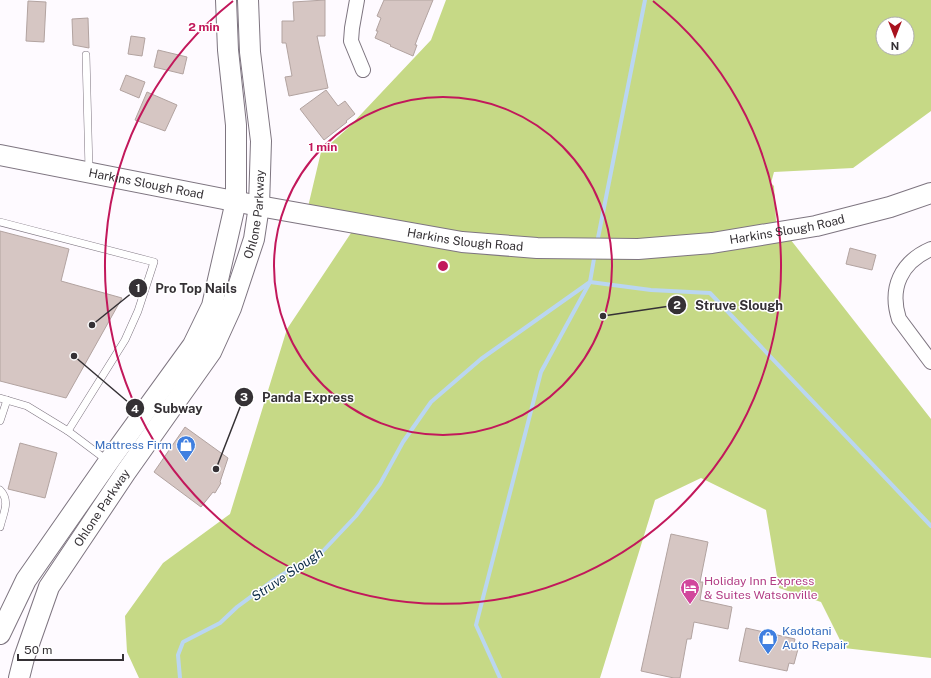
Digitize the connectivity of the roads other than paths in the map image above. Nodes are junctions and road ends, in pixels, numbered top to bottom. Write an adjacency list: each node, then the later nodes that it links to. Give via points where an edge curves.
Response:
1 (226, 0): 9 (main road, Ohlone Parkway, via 236,125)
2 (248, 0): 10 (main road, Ohlone Parkway, via 250,52 261,140)
3 (357, 0): 5 (street, via 351,41)
4 (86, 55): 7 (lane)
5 (363, 70)
6 (0, 155): 7 (main road, Harkins Slough Road)
7 (89, 172): 9 (main road, Harkins Slough Road)
8 (931, 193): 10 (main road, Harkins Slough Road, via 816,226 704,244 638,249 537,248 462,242)
9 (236, 201): 10 (main road, Harkins Slough Road); 17 (main road, Ohlone Parkway, via 212,306 193,345)
10 (259, 206): 17 (main road, Ohlone Parkway, via 254,239 231,308 211,352)
11 (0, 222): 16 (lane, via 154,262 138,311 125,340)
12 (931, 249): 13 (street, via 906,266 898,280 895,295 899,319)
13 (931, 362)
14 (3, 399): 15 (lane); 16 (lane, via 27,406)
15 (0, 421)
16 (68, 431): 17 (lane)
17 (117, 466): 20 (main road, Ohlone Parkway, via 26,580); 21 (main road, Ohlone Parkway, via 50,587)
18 (0, 490): 19 (lane, via 5,495 6,503)
19 (0, 527)
20 (0, 634)
21 (18, 678)

